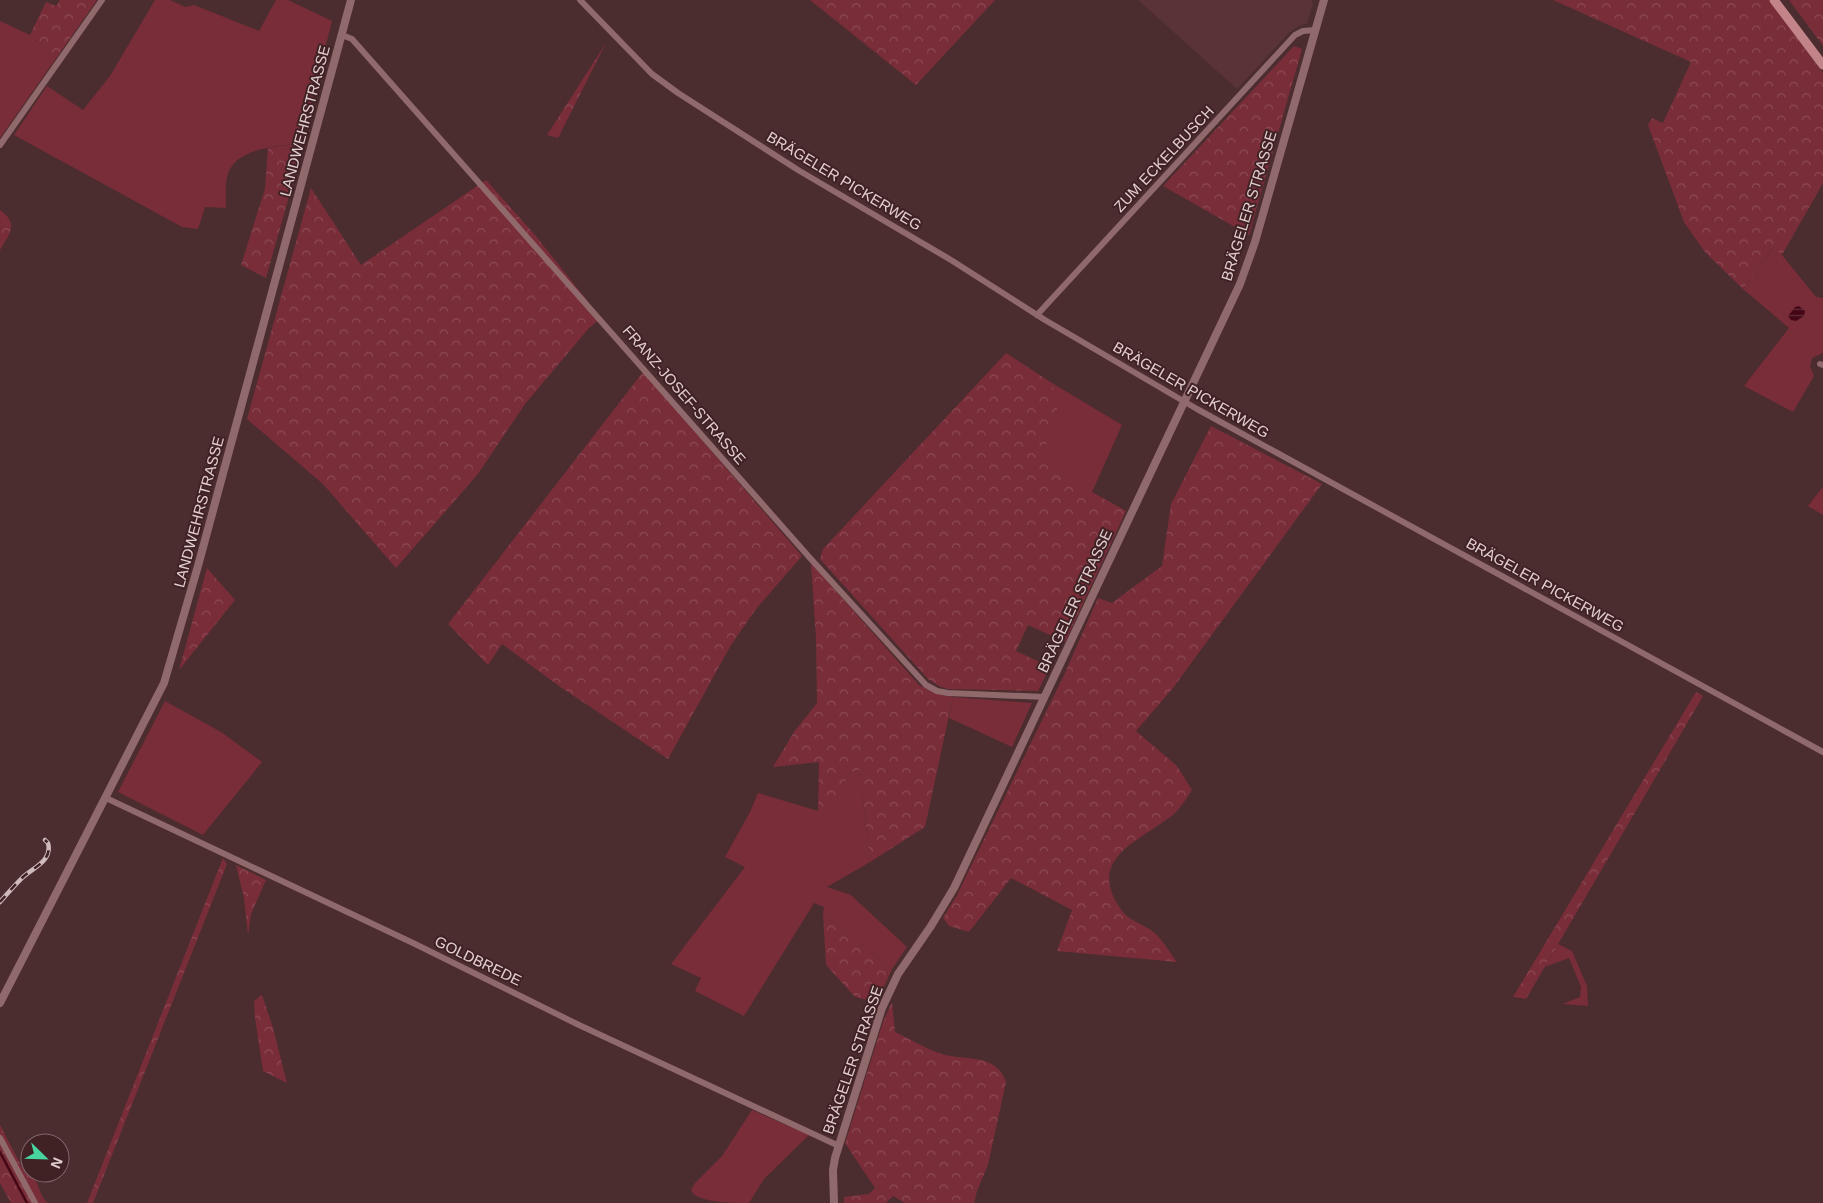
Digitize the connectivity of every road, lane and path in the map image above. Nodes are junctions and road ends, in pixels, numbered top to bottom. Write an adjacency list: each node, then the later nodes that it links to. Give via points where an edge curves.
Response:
1 (102, 0): 9 (street)
2 (352, 0): 7 (street, LANDWEHRSTRASSE)
3 (580, 0): 10 (street, BRÄGELER PICKERWEG, via 646,68 678,93)
4 (1324, 0): 6 (street, BRÄGELER STRASSE)
5 (1774, 0): 8 (main road)
6 (1315, 30): 10 (street, ZUM ECKELBUSCH, via 1295,35); 11 (street, BRÄGELER STRASSE, via 1248,262)
7 (342, 35): 12 (street, FRANZ-JOSEF-STRASSE, via 352,39 926,685 948,693); 14 (street, LANDWEHRSTRASSE, via 177,642 164,684)
8 (1823, 64)
9 (0, 145)
10 (1037, 315): 11 (street, BRÄGELER PICKERWEG)
11 (1184, 402): 12 (street, BRÄGELER STRASSE); 13 (street, BRÄGELER PICKERWEG)
12 (1045, 697): 17 (street, BRÄGELER STRASSE, via 954,888 889,991)
13 (1823, 752)
14 (106, 798): 15 (street, LANDWEHRSTRASSE); 17 (street, GOLDBREDE)
15 (0, 1003)
16 (0, 1138): 18 (street)
17 (839, 1146): 19 (street, BRÄGELER STRASSE, via 833,1170)
18 (35, 1203)
19 (834, 1203)

